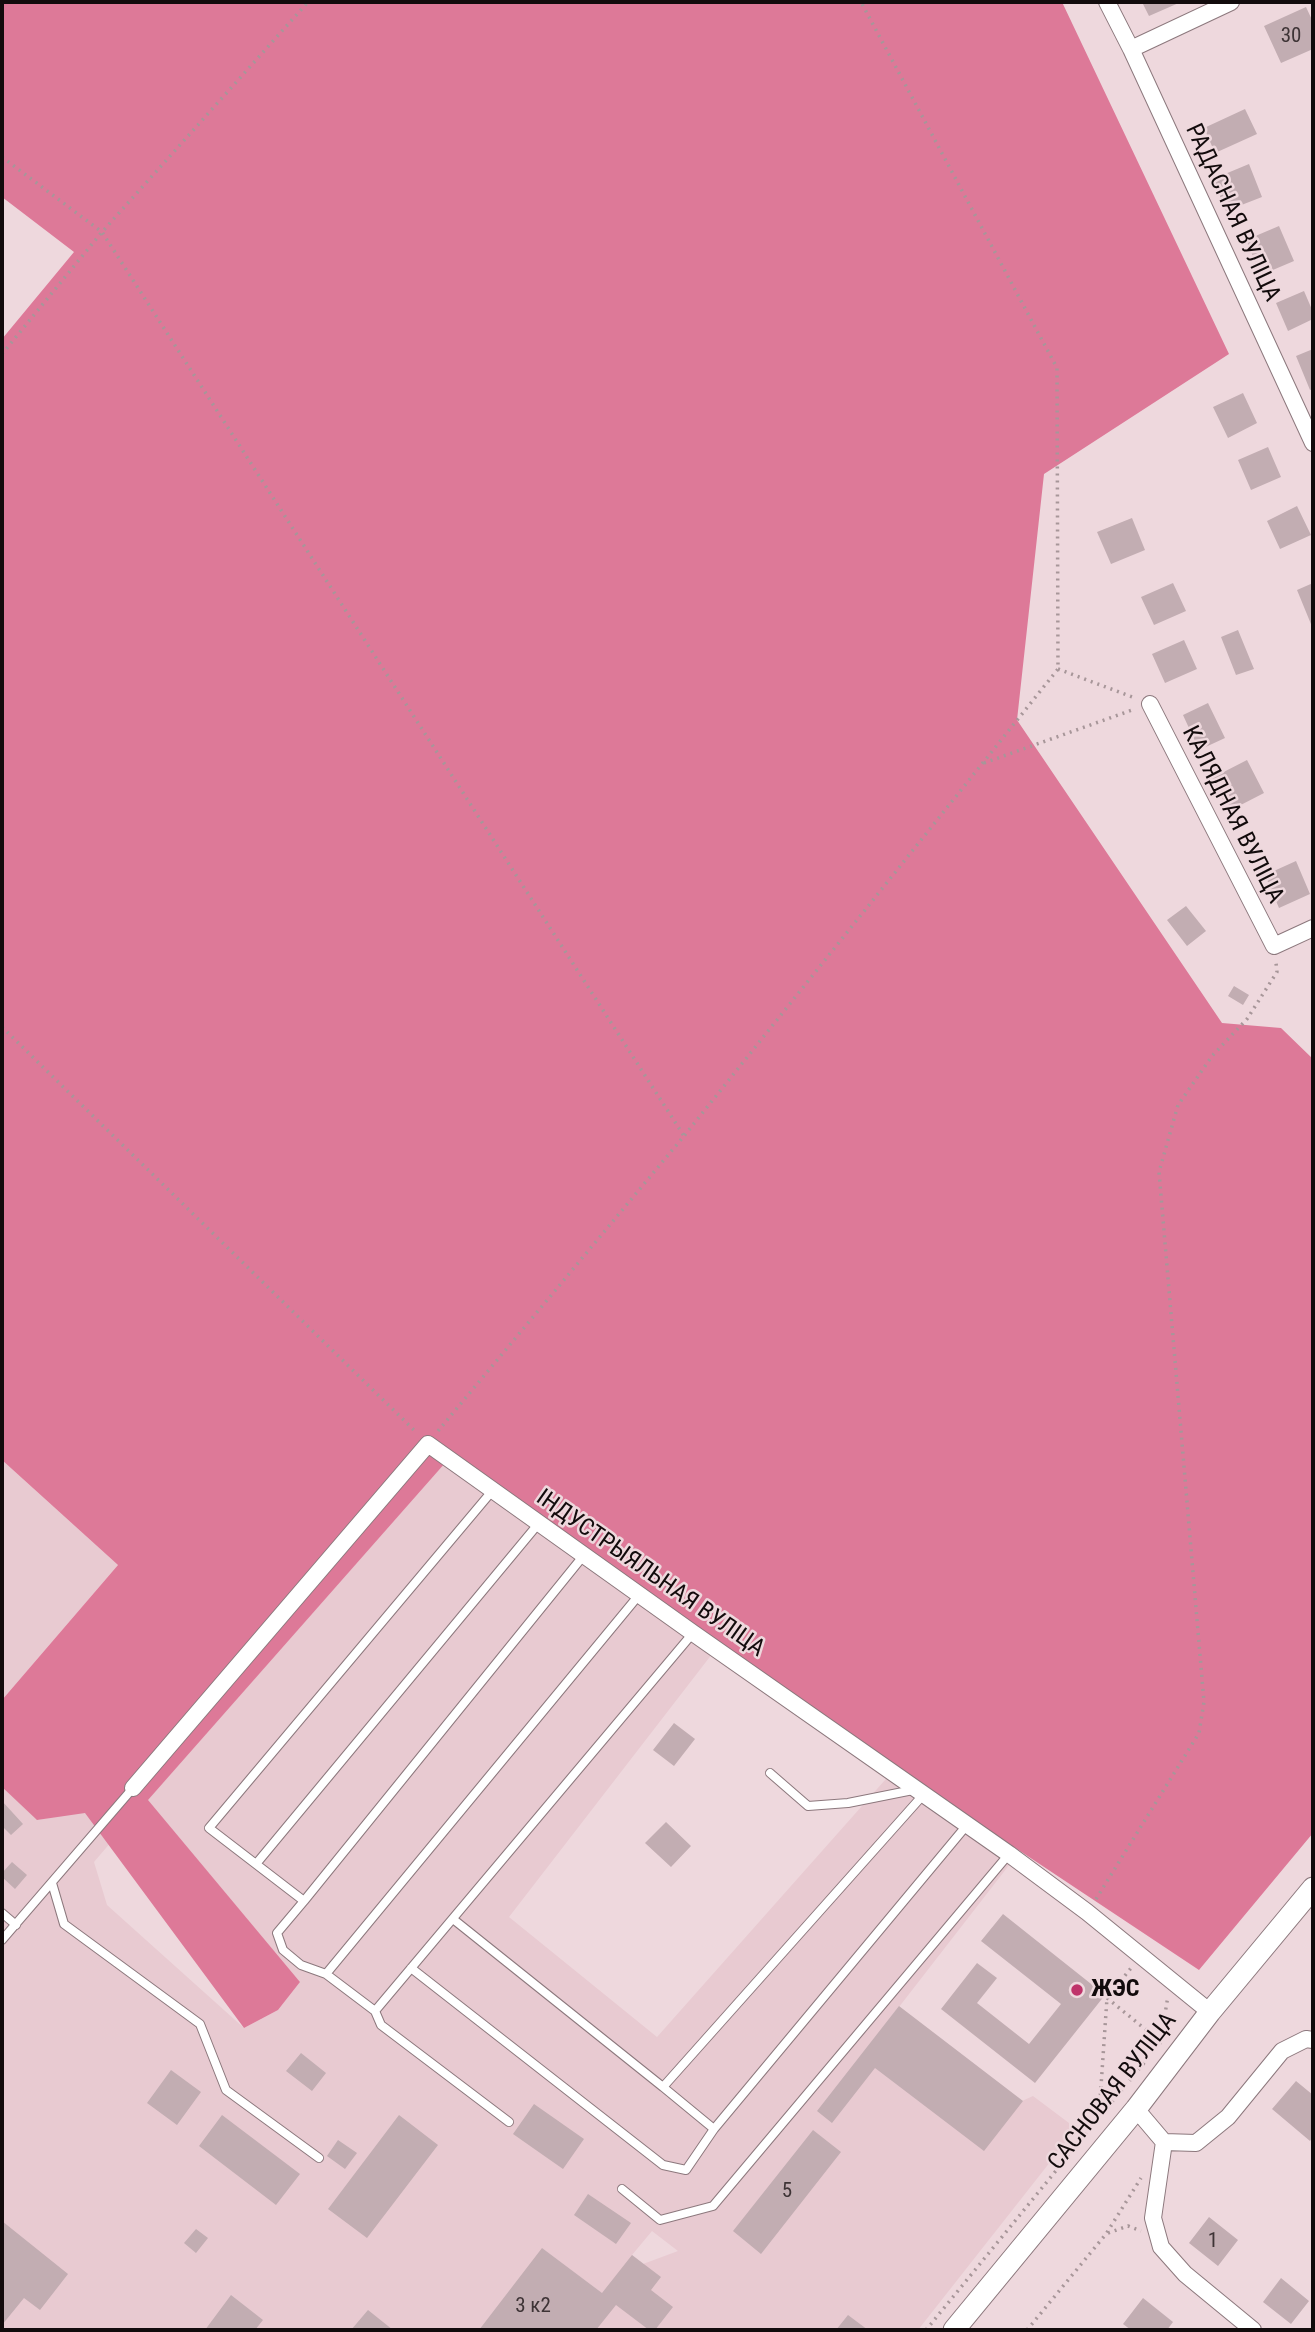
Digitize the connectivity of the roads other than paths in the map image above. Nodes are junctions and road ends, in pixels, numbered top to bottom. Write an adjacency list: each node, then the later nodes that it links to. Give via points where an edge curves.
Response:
1 (1107, 2): 3 (street, РАДАСНАЯ ВУЛІЦА)
2 (1231, 2): 3 (street)
3 (1131, 50): 4 (street, РАДАСНАЯ ВУЛІЦА)
4 (1313, 443)
5 (1150, 704): 6 (street, КАЛЯДНАЯ ВУЛІЦА, via 1274,946)
6 (1313, 928)
7 (493, 1490): 8 (street, ІНДУСТРЫЯЛЬНАЯ ВУЛІЦА); 13 (street, ІНДУСТРЫЯЛЬНАЯ ВУЛІЦА, via 428,1444); 17 (lane, via 209,1828)
8 (539, 1523): 9 (street, ІНДУСТРЫЯЛЬНАЯ ВУЛІЦА); 17 (lane)
9 (584, 1555): 10 (street, ІНДУСТРЫЯЛЬНАЯ ВУЛІЦА); 20 (lane)
10 (639, 1595): 11 (street, ІНДУСТРЫЯЛЬНАЯ ВУЛІЦА); 26 (lane)
11 (693, 1633): 14 (street, ІНДУСТРЫЯЛЬНАЯ ВУЛІЦА); 22 (lane)
12 (770, 1773): 14 (lane, via 808,1806)
13 (133, 1788): 18 (lane)
14 (920, 1792): 15 (street, ІНДУСТРЫЯЛЬНАЯ ВУЛІЦА); 30 (lane)
15 (967, 1825): 16 (street, ІНДУСТРЫЯЛЬНАЯ ВУЛІЦА); 33 (lane)
16 (1009, 1854): 28 (street, ІНДУСТРЫЯЛЬНАЯ ВУЛІЦА); 36 (lane, via 713,2206 660,2220)
17 (256, 1864): 20 (lane)
18 (52, 1883): 23 (lane); 35 (lane, via 64,1924 200,2024 226,2090)
19 (1313, 1888): 28 (street, САСНОВАЯ ВУЛІЦА)
20 (304, 1901): 26 (lane, via 277,1933 283,1950 300,1965)
21 (2, 1913): 23 (lane)
22 (453, 1919): 25 (lane); 30 (lane)
23 (16, 1925): 24 (lane)
24 (2, 1940)
25 (411, 1968): 27 (lane); 33 (lane, via 663,2165 686,2170)
26 (326, 1974): 27 (lane)
27 (375, 2011): 32 (lane, via 381,2025)
28 (1210, 2012): 31 (street, САСНОВАЯ ВУЛІЦА)
29 (1313, 2040): 34 (street, via 1282,2051 1228,2117 1196,2143)
30 (663, 2087): 33 (lane)
31 (1136, 2109): 34 (street); 37 (street, САСНОВАЯ ВУЛІЦА)
32 (509, 2122)
33 (714, 2129)
34 (1164, 2142): 38 (street, via 1153,2218 1161,2247 1185,2274)
35 (319, 2158)
36 (622, 2189)
37 (954, 2330)
38 (1253, 2330)

